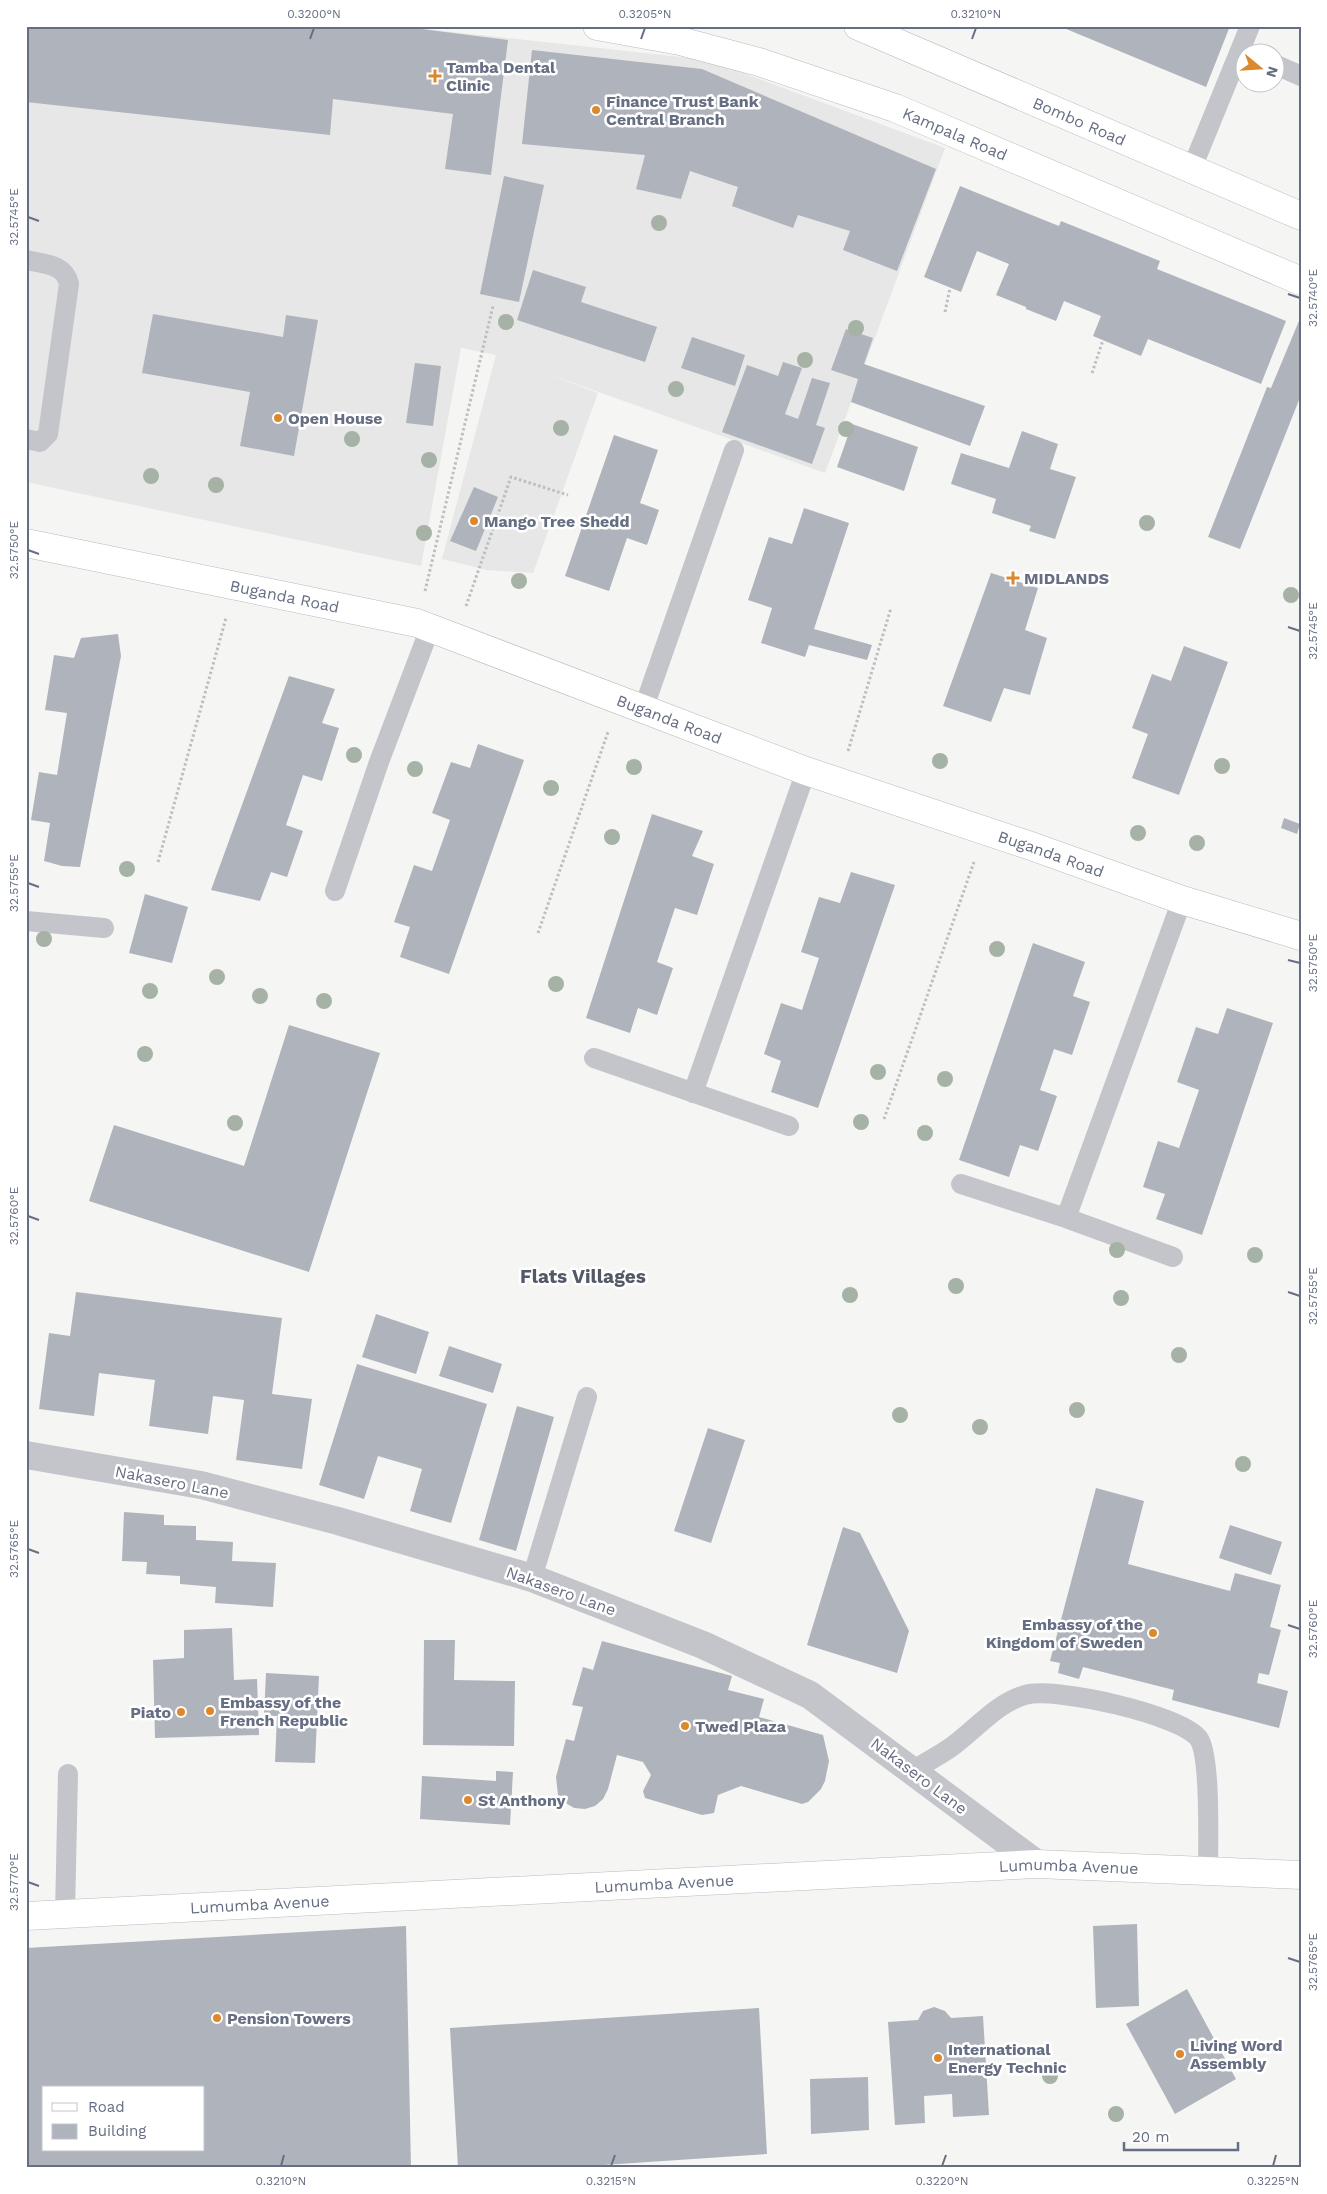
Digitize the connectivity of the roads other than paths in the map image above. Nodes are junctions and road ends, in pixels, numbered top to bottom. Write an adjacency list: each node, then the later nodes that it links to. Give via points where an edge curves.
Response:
1 (858, 26): 8 (main road, Bombo Road)
2 (1250, 26): 4 (lane)
3 (604, 27): 11 (main road, Kampala Road, via 680,41 759,62 895,108)
4 (1247, 42)
5 (1284, 68): 7 (lane)
6 (1234, 75): 8 (lane)
7 (1301, 76)
8 (1192, 168): 9 (main road, Bombo Road)
9 (1301, 216)
10 (26, 260): 12 (lane, via 61,269 70,284 48,434 40,442)
11 (1301, 281)
12 (26, 439)
13 (734, 450): 16 (lane)
14 (26, 543): 15 (main road, Buganda Road)
15 (434, 630): 16 (main road, Buganda Road); 18 (lane, via 379,762)
16 (631, 705): 17 (main road, Buganda Road)
17 (806, 771): 19 (main road, Buganda Road); 24 (lane)
18 (335, 891)
19 (1182, 900): 22 (main road, Buganda Road); 27 (lane)
20 (26, 921): 21 (lane)
21 (104, 928)
22 (1301, 936)
23 (594, 1058): 24 (lane)
24 (693, 1093): 25 (lane)
25 (789, 1126)
26 (961, 1184): 27 (lane)
27 (1066, 1218): 28 (lane)
28 (1173, 1257)
29 (587, 1397): 31 (lane)
30 (26, 1456): 31 (street, Nakasero Lane, via 201,1484)
31 (532, 1578): 32 (street, Nakasero Lane, via 704,1645 810,1695)
32 (912, 1771): 34 (street, Nakasero Lane); 35 (lane, via 953,1746 1002,1705 1025,1694 1044,1692 1120,1705 1179,1725 1198,1738 1206,1756)
33 (68, 1774): 37 (lane)
34 (1038, 1864): 35 (main road, Lumumba Avenue); 37 (main road, Lumumba Avenue)
35 (1208, 1871): 36 (main road, Lumumba Avenue)
36 (1301, 1875)
37 (65, 1914): 38 (main road, Lumumba Avenue)
38 (26, 1916)

